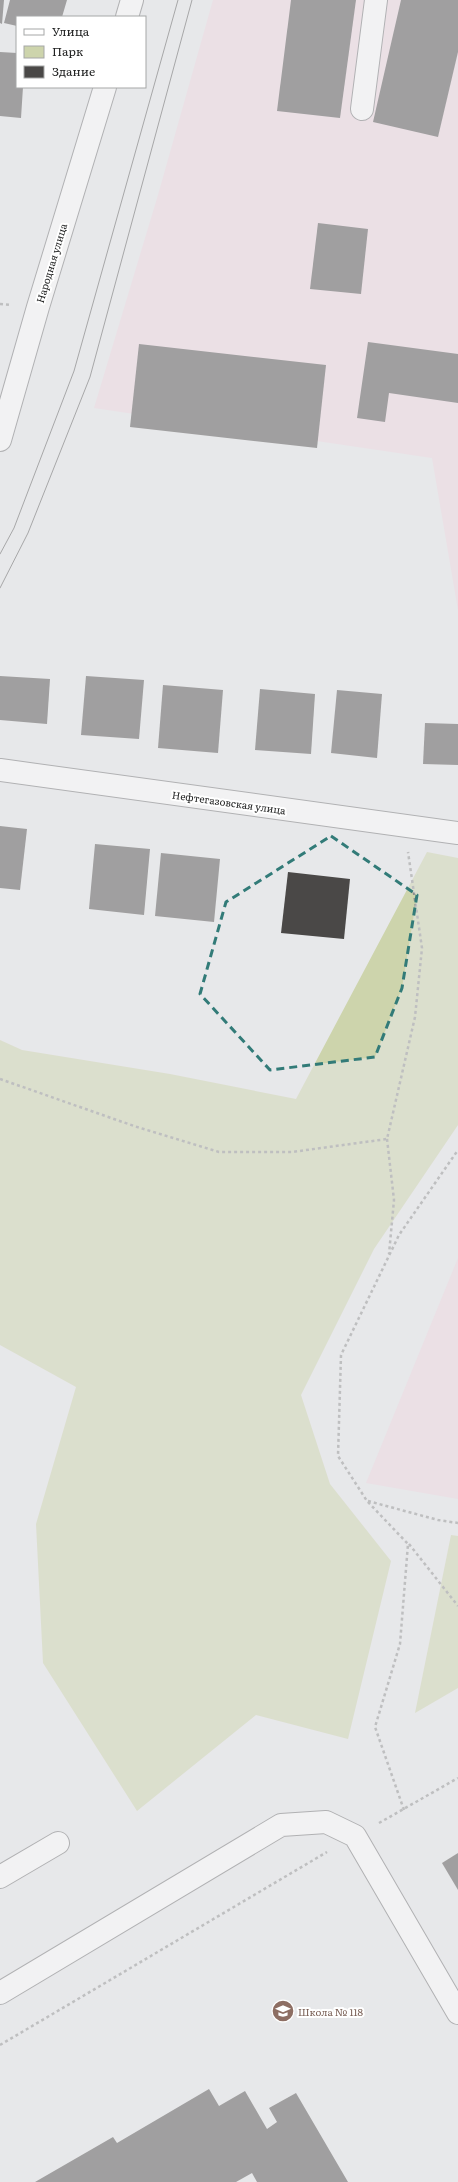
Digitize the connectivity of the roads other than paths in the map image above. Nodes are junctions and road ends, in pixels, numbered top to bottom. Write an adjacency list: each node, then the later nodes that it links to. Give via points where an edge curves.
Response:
1 (132, 0): 3 (street)
2 (376, 0): 5 (street)
3 (127, 16)
4 (105, 88): 6 (street, Народная улица)
5 (362, 109)
6 (0, 440)
7 (0, 770): 8 (street, Нефтегазовская улица)
8 (458, 834)
9 (58, 1843): 10 (street)
10 (0, 1877)
11 (0, 1993): 12 (street, via 281,1825 326,1822 354,1836)
12 (458, 2013)

